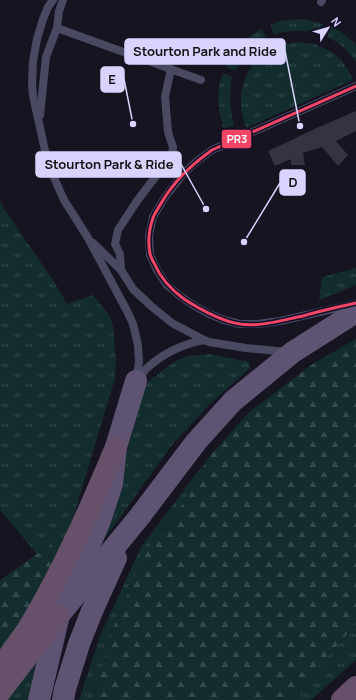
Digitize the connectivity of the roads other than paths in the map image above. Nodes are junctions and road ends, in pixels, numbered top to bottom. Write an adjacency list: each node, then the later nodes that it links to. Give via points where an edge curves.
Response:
1 (53, 0): 7 (lane, via 43,19 33,61 33,96)
2 (63, 0): 3 (lane)
3 (57, 28): 4 (lane); 7 (lane, via 46,57)
4 (171, 69): 5 (lane); 9 (lane, via 165,97 172,155 118,230 116,244 120,254)
5 (200, 80)
6 (356, 86): 10 (lane, via 212,150 184,173 165,196 153,217 149,235 150,255 167,285 193,305 224,320 240,324 258,324)
7 (40, 123): 8 (lane, via 48,164 64,200)
8 (88, 238): 9 (lane); 14 (lane, via 133,324 138,345)
9 (121, 270): 12 (lane, via 151,306 172,323)
10 (356, 303)
11 (356, 312): 13 (main road)
12 (204, 340): 13 (lane, via 230,346); 14 (lane, via 190,342 160,358 146,369)
13 (293, 352): 16 (main road, via 234,401 201,436)
14 (136, 382): 15 (main road)
15 (116, 447): 17 (main road, via 112,484 99,523 70,584); 18 (highway, via 87,516 59,573 28,629)
16 (140, 516): 17 (main road); 22 (main road, via 112,565 92,611 79,644)
17 (59, 615): 20 (highway); 21 (main road)
18 (0, 669)
19 (356, 687): 23 (highway)
20 (0, 692)
21 (39, 700)
22 (63, 700)
23 (342, 700)

